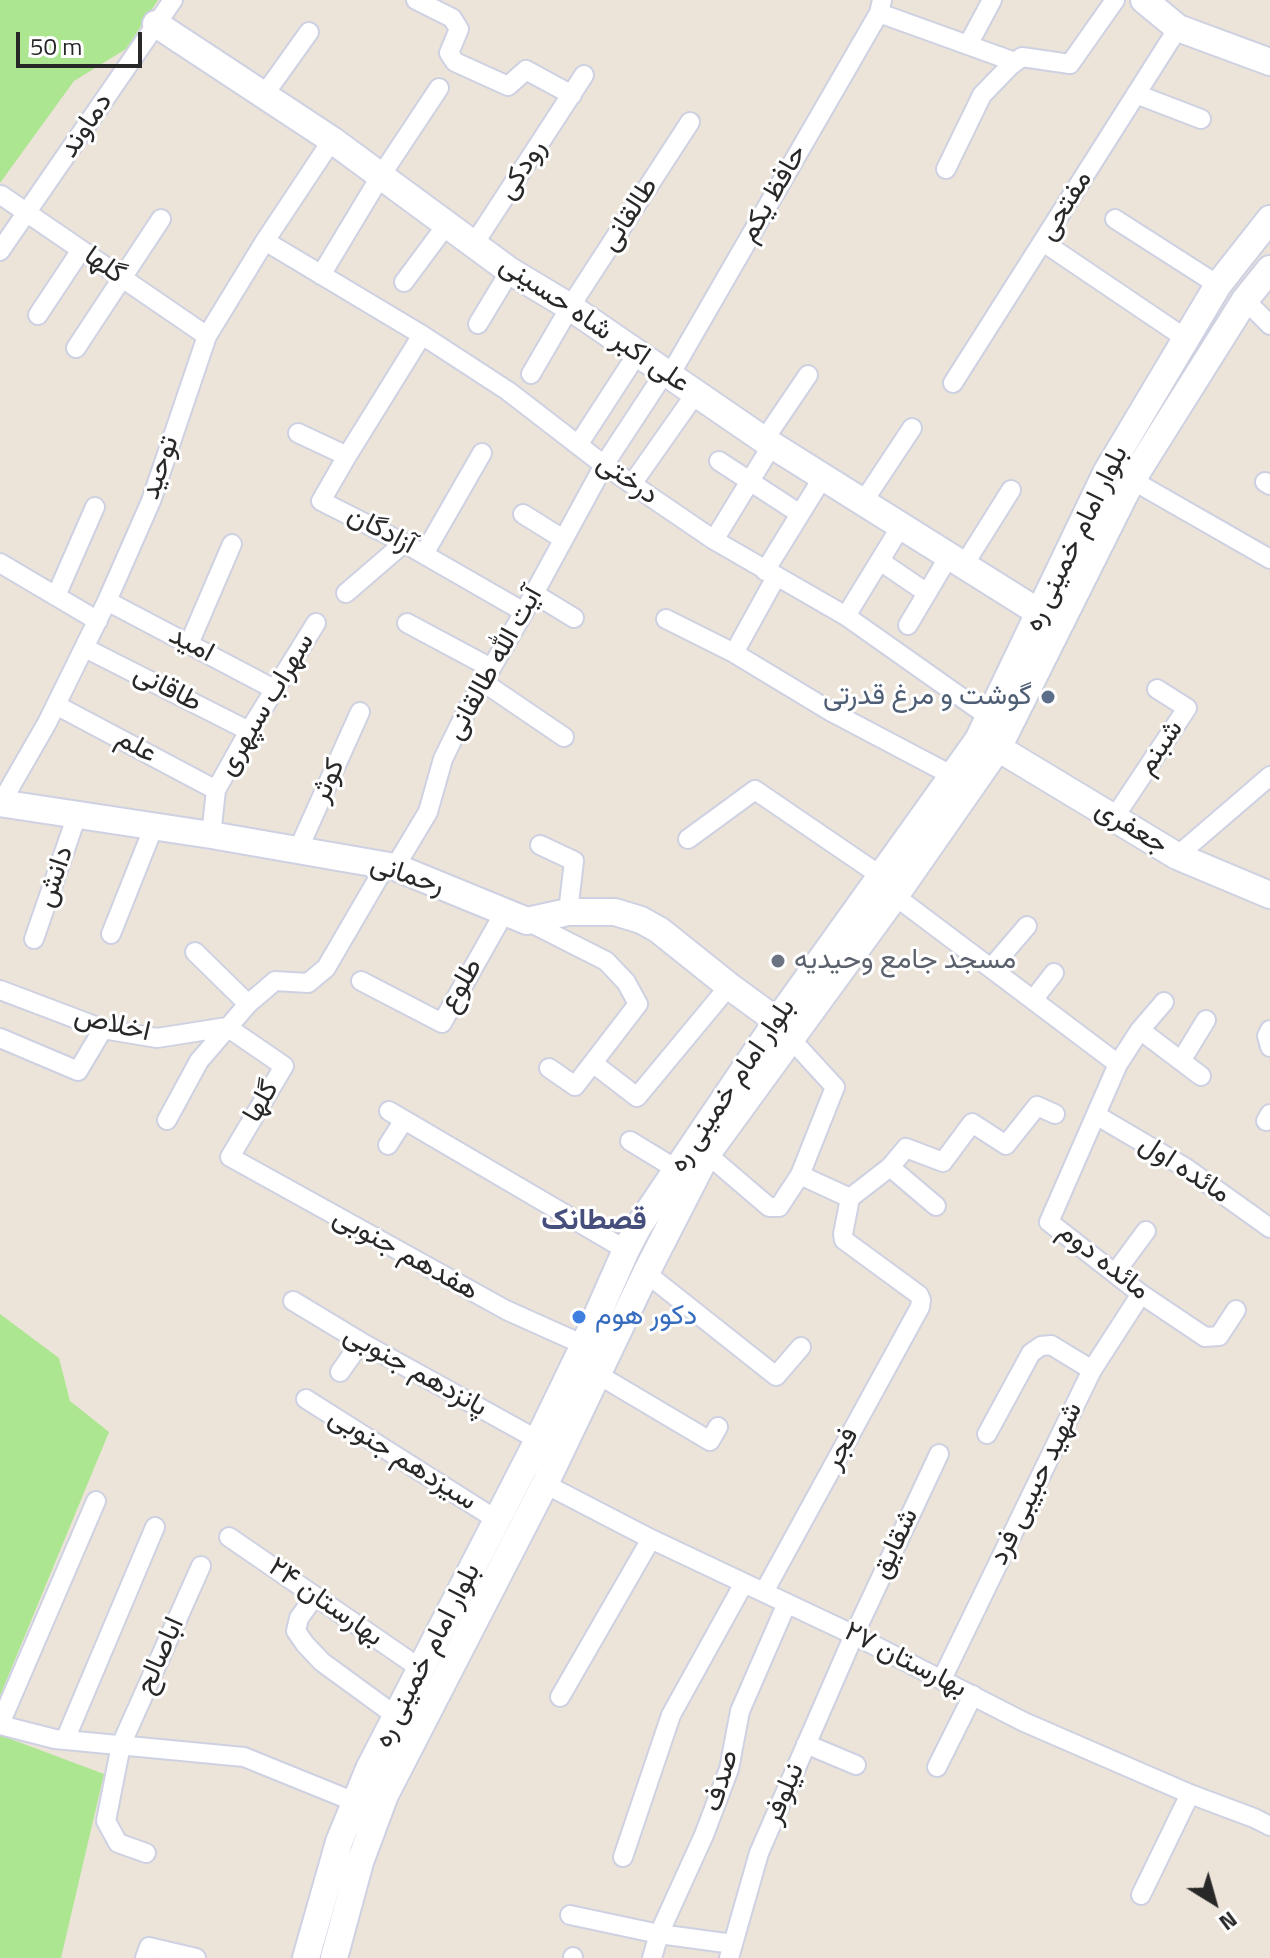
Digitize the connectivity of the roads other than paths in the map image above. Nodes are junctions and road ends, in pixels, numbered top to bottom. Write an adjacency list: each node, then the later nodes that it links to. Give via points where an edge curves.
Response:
1 (173, 0): 7 (street, دماوند)
2 (416, 0): 17 (street, via 452,18 459,29 449,53 455,62 508,86 526,70)
3 (992, 0): 10 (street)
4 (1115, 0): 11 (street, via 1087,23 1070,64 1022,57)
5 (1144, 0): 8 (main road)
6 (881, 6): 10 (street); 50 (street, حافظ یکم)
7 (156, 24): 16 (main road, علی اکبر شاه حسینی); 24 (street, دماوند)
8 (1178, 28): 12 (main road); 15 (street, مفتحی)
9 (309, 32): 16 (street)
10 (968, 45): 11 (street)
11 (1015, 62): 21 (street, via 982,95)
12 (1270, 62)
13 (584, 75): 17 (street, رودکی)
14 (439, 88): 22 (street)
15 (1136, 94): 18 (street); 30 (street, مفتحی)
16 (264, 95): 20 (main road, علی اکبر شاه حسینی)
17 (572, 95): 31 (street, رودکی)
18 (1201, 119)
19 (690, 122): 41 (street, طالقانی)
20 (332, 140): 22 (main road, علی اکبر شاه حسینی); 29 (street, توحید)
21 (946, 169)
22 (380, 177): 28 (main road, علی اکبر شاه حسینی); 36 (street)
23 (1, 195): 24 (street, گلها)
24 (27, 213): 32 (street, گلها); 33 (street, دماوند)
25 (161, 219): 37 (street)
26 (1115, 219): 39 (street)
27 (1270, 219): 39 (main road, بلوار امام خمینی ره)
28 (447, 224): 31 (main road, علی اکبر شاه حسینی); 38 (street)
29 (265, 241): 36 (street, درختی); 46 (street, توحید)
30 (1043, 242): 47 (street); 53 (street, مفتحی)
31 (474, 244): 35 (main road, علی اکبر شاه حسینی)
32 (81, 250): 37 (street, گلها); 42 (street)
33 (0, 251)
34 (1270, 269): 40 (main road, بلوار امام خمینی ره)
35 (510, 271): 41 (main road, علی اکبر شاه حسینی); 43 (street)
36 (321, 275): 45 (street, درختی)
37 (122, 278): 46 (street, گلها); 48 (street)
38 (404, 282)
39 (1218, 285): 47 (main road, بلوار امام خمینی ره)
40 (1245, 300): 44 (street); 64 (main road, بلوار امام خمینی ره)
41 (570, 307): 49 (main road, علی اکبر شاه حسینی); 51 (street, طالقانی)
42 (38, 315)
43 (478, 324)
44 (1270, 325)
45 (422, 335): 58 (street, درختی); 60 (street, آزادگان)
46 (207, 336): 87 (street, توحید, via 151,501)
47 (1185, 338): 89 (main road, بلوار امام خمینی ره, via 1106,473)
48 (76, 348)
49 (637, 354): 50 (main road, علی اکبر شاه حسینی); 58 (street)
50 (667, 373): 54 (main road, علی اکبر شاه حسینی); 62 (street, حافظ یکم)
51 (531, 374)
52 (808, 375): 57 (street)
53 (953, 383)
54 (696, 393): 57 (main road, علی اکبر شاه حسینی); 66 (street)
55 (912, 428): 68 (street)
56 (298, 433): 60 (street)
57 (768, 443): 63 (main road, علی اکبر شاه حسینی); 65 (street)
58 (578, 445): 62 (street, درختی)
59 (482, 453): 77 (street)
60 (347, 456): 75 (street, آزادگان, via 321,501)
61 (719, 461): 65 (street)
62 (604, 465): 66 (street, درختی); 73 (street, آیت الله طالقانی)
63 (823, 477): 68 (main road, علی اکبر شاه حسینی); 71 (street)
64 (1132, 480): 78 (street); 108 (main road, بلوار امام خمینی ره)
65 (750, 482): 71 (street); 74 (street)
66 (632, 484): 74 (street, درختی)
67 (1011, 490): 79 (street)
68 (863, 502): 72 (main road, علی اکبر شاه حسینی)
69 (95, 507): 86 (street)
70 (523, 514): 73 (street)
71 (800, 514): 82 (street)
72 (901, 526): 79 (main road, علی اکبر شاه حسینی); 80 (street)
73 (563, 539): 84 (street, آیت الله طالقانی)
74 (714, 540): 82 (street, درختی)
75 (404, 543): 77 (street, آزادگان); 83 (street)
76 (232, 544): 97 (street)
77 (424, 554): 88 (street, آزادگان)
78 (1270, 559)
79 (957, 560): 85 (street); 89 (main road, علی اکبر شاه حسینی)
80 (880, 561): 85 (street); 90 (street)
81 (0, 563): 86 (street)
82 (770, 574): 90 (street, درختی); 99 (street)
83 (346, 593)
84 (533, 593): 88 (street, آیت الله طالقانی); 91 (street)
85 (927, 593): 96 (street)
86 (56, 596): 93 (street)
87 (107, 601): 93 (street, توحید); 97 (street, امید)
88 (524, 612): 100 (street, آیت الله طالقانی)
89 (1040, 613): 105 (main road, بلوار امام خمینی ره)
90 (846, 616): 105 (street, درختی)
91 (574, 618)
92 (666, 619): 99 (street)
93 (98, 621): 98 (street, توحید)
94 (316, 623): 101 (street, سهراب سپهری)
95 (407, 623): 100 (street)
96 (908, 625)
97 (189, 644): 101 (street, امید)
98 (85, 648): 103 (street, توحید); 106 (street, طاقانی)
99 (734, 653): 109 (street)
100 (487, 675): 107 (street); 121 (street, آیت الله طالقانی, via 443,759 428,812)
101 (274, 689): 106 (street, سهراب سپهری)
102 (1157, 689): 114 (street, شبنم, via 1187,708)
103 (56, 705): 111 (street, علم); 112 (street, توحید)
104 (360, 712): 119 (street, کوثر)
105 (989, 717): 109 (main road, بلوار امام خمینی ره)
106 (249, 731): 111 (street, سهراب سپهری)
107 (564, 737)
108 (998, 748): 114 (main road, جعفری); 122 (main road, بلوار امام خمینی ره)
109 (953, 776): 122 (main road, بلوار امام خمینی ره)
110 (1270, 776): 120 (street)
111 (216, 790): 116 (street, سهراب سپهری)
112 (0, 803): 113 (main road, رحمانی)
113 (77, 815): 115 (main road, رحمانی); 128 (street, دانش)
114 (1114, 818): 120 (main road, جعفری)
115 (154, 826): 116 (main road, رحمانی); 127 (street)
116 (211, 835): 119 (main road, رحمانی)
117 (688, 839): 122 (street, via 755,790)
118 (540, 845): 124 (street, via 574,861)
119 (298, 850): 121 (main road, رحمانی)
120 (1177, 856): 123 (main road, جعفری)
121 (391, 866): 125 (main road, رحمانی); 137 (street, via 326,968 308,983 275,981)
122 (888, 886): 130 (street); 141 (main road, بلوار امام خمینی ره)
123 (1270, 895)
124 (568, 912): 125 (main road); 133 (main road, via 615,912 641,920)
125 (516, 917): 132 (street, طلوع, via 442,1023); 147 (street, via 606,961 638,1004)
126 (1027, 926): 130 (street)
127 (111, 934)
128 (34, 939)
129 (195, 952): 137 (street)
130 (991, 968): 135 (street)
131 (1054, 973): 135 (street)
132 (361, 981)
133 (729, 986): 141 (main road); 147 (street, via 637,1097)
134 (0, 990): 140 (street, اخلاص)
135 (1033, 1000): 148 (street)
136 (1164, 1002): 142 (street, مائده دوم)
137 (248, 1004): 139 (street)
138 (1206, 1020): 146 (street)
139 (227, 1027): 140 (street, اخلاص, via 157,1038); 153 (street, via 199,1061); 157 (street, گلها, via 284,1066)
140 (103, 1029): 144 (street, via 78,1071)
141 (783, 1030): 156 (main road, بلوار امام خمینی ره); 159 (main road, بلوار امام خمینی ره); 160 (street, via 835,1087)
142 (1140, 1030): 146 (street); 148 (street, مائده دوم)
143 (1270, 1030): 145 (street)
144 (0, 1038)
145 (1270, 1047)
146 (1181, 1061): 150 (street)
147 (594, 1064): 149 (street, via 575,1086)
148 (1118, 1064): 152 (street, مائده دوم)
149 (549, 1068)
150 (1201, 1076)
151 (1055, 1114): 158 (street, via 1037,1106 1006,1145 972,1123 943,1162 906,1148)
152 (1096, 1115): 163 (street, مائده اول, via 1186,1168); 167 (street, مائده دوم, via 1049,1222)
153 (167, 1120)
154 (630, 1141): 159 (street)
155 (388, 1145): 165 (street, via 396,1115)
156 (707, 1154): 160 (street, via 769,1207 779,1207); 166 (main road, بلوار امام خمینی ره)
157 (230, 1157): 172 (street, هفدهم جنوبی, via 506,1310)
158 (890, 1167): 161 (street); 162 (street)
159 (676, 1169): 165 (main road, بلوار امام خمینی ره)
160 (800, 1175): 161 (street)
161 (850, 1198): 190 (street, فجر, via 844,1240 919,1295 920,1307)
162 (936, 1206)
163 (1270, 1228)
164 (1146, 1231): 167 (street)
165 (626, 1250): 172 (main road, بلوار امام خمینی ره)
166 (646, 1273): 173 (street, via 776,1376); 176 (main road, بلوار امام خمینی ره)
167 (1115, 1273): 168 (street, مائده دوم)
168 (1141, 1294): 170 (street, مائده دوم, via 1205,1337 1219,1336); 174 (street, شهید حبیبی فرد)
169 (293, 1301): 171 (street, پانزدهم جنوبی)
170 (1236, 1310)
171 (361, 1342): 175 (street); 180 (street, پانزدهم جنوبی)
172 (584, 1345): 180 (main road, بلوار امام خمینی ره)
173 (801, 1347)
174 (1092, 1370): 179 (street, via 1051,1345 1041,1346 1031,1353); 195 (street, شهید حبیبی فرد)
175 (340, 1372)
176 (597, 1374): 178 (street, via 710,1441); 182 (main road, بلوار امام خمینی ره)
177 (306, 1399): 184 (street, سیزدهم جنوبی)
178 (718, 1427)
179 (987, 1434)
180 (538, 1440): 184 (main road, بلوار امام خمینی ره)
181 (939, 1454): 193 (street, شقایق)
182 (545, 1484): 187 (street, بهارستان ۲۷); 217 (main road, بلوار امام خمینی ره, via 385,1795)
183 (96, 1501): 199 (street)
184 (497, 1520): 194 (main road, بلوار امام خمینی ره)
185 (155, 1527): 200 (street)
186 (229, 1537): 191 (street, بهارستان ۲۴)
187 (651, 1539): 189 (street, بهارستان ۲۷); 197 (street)
188 (201, 1566): 202 (street, اباصالح)
189 (744, 1583): 190 (street, بهارستان ۲۷); 209 (street, via 671,1715)
190 (764, 1592): 192 (street, بهارستان ۲۷)
191 (315, 1596): 194 (street, بهارستان ۲۴); 198 (street, via 296,1631 322,1662)
192 (787, 1603): 193 (street, بهارستان ۲۷); 212 (street, صدف, via 740,1711 729,1769 704,1835)
193 (854, 1635): 195 (street, بهارستان ۲۷); 201 (street, نیلوفر)
194 (421, 1669): 198 (main road, بلوار امام خمینی ره)
195 (942, 1679): 196 (street, بهارستان ۲۷)
196 (973, 1695): 204 (street); 205 (street, بهارستان ۲۷)
197 (560, 1697)
198 (396, 1716): 206 (main road, بلوار امام خمینی ره)
199 (0, 1724): 200 (street)
200 (65, 1740): 202 (street)
201 (806, 1744): 203 (street); 213 (street, نیلوفر, via 759,1853)
202 (121, 1745): 206 (street, via 244,1757); 208 (street, اباصالح, via 106,1821 118,1843)
203 (856, 1765)
204 (937, 1767)
205 (1190, 1794): 207 (street, بهارستان ۲۷); 210 (street)
206 (355, 1802): 216 (main road, بلوار امام خمینی ره)
207 (1270, 1826)
208 (146, 1853)
209 (623, 1857)
210 (1141, 1895)
211 (570, 1915): 212 (street)
212 (659, 1934): 213 (street); 218 (street, صدف)
213 (731, 1951)
214 (145, 1958): 215 (street, via 149,1947)
215 (196, 1958)
216 (306, 1958)
217 (334, 1958)
218 (652, 1958)

